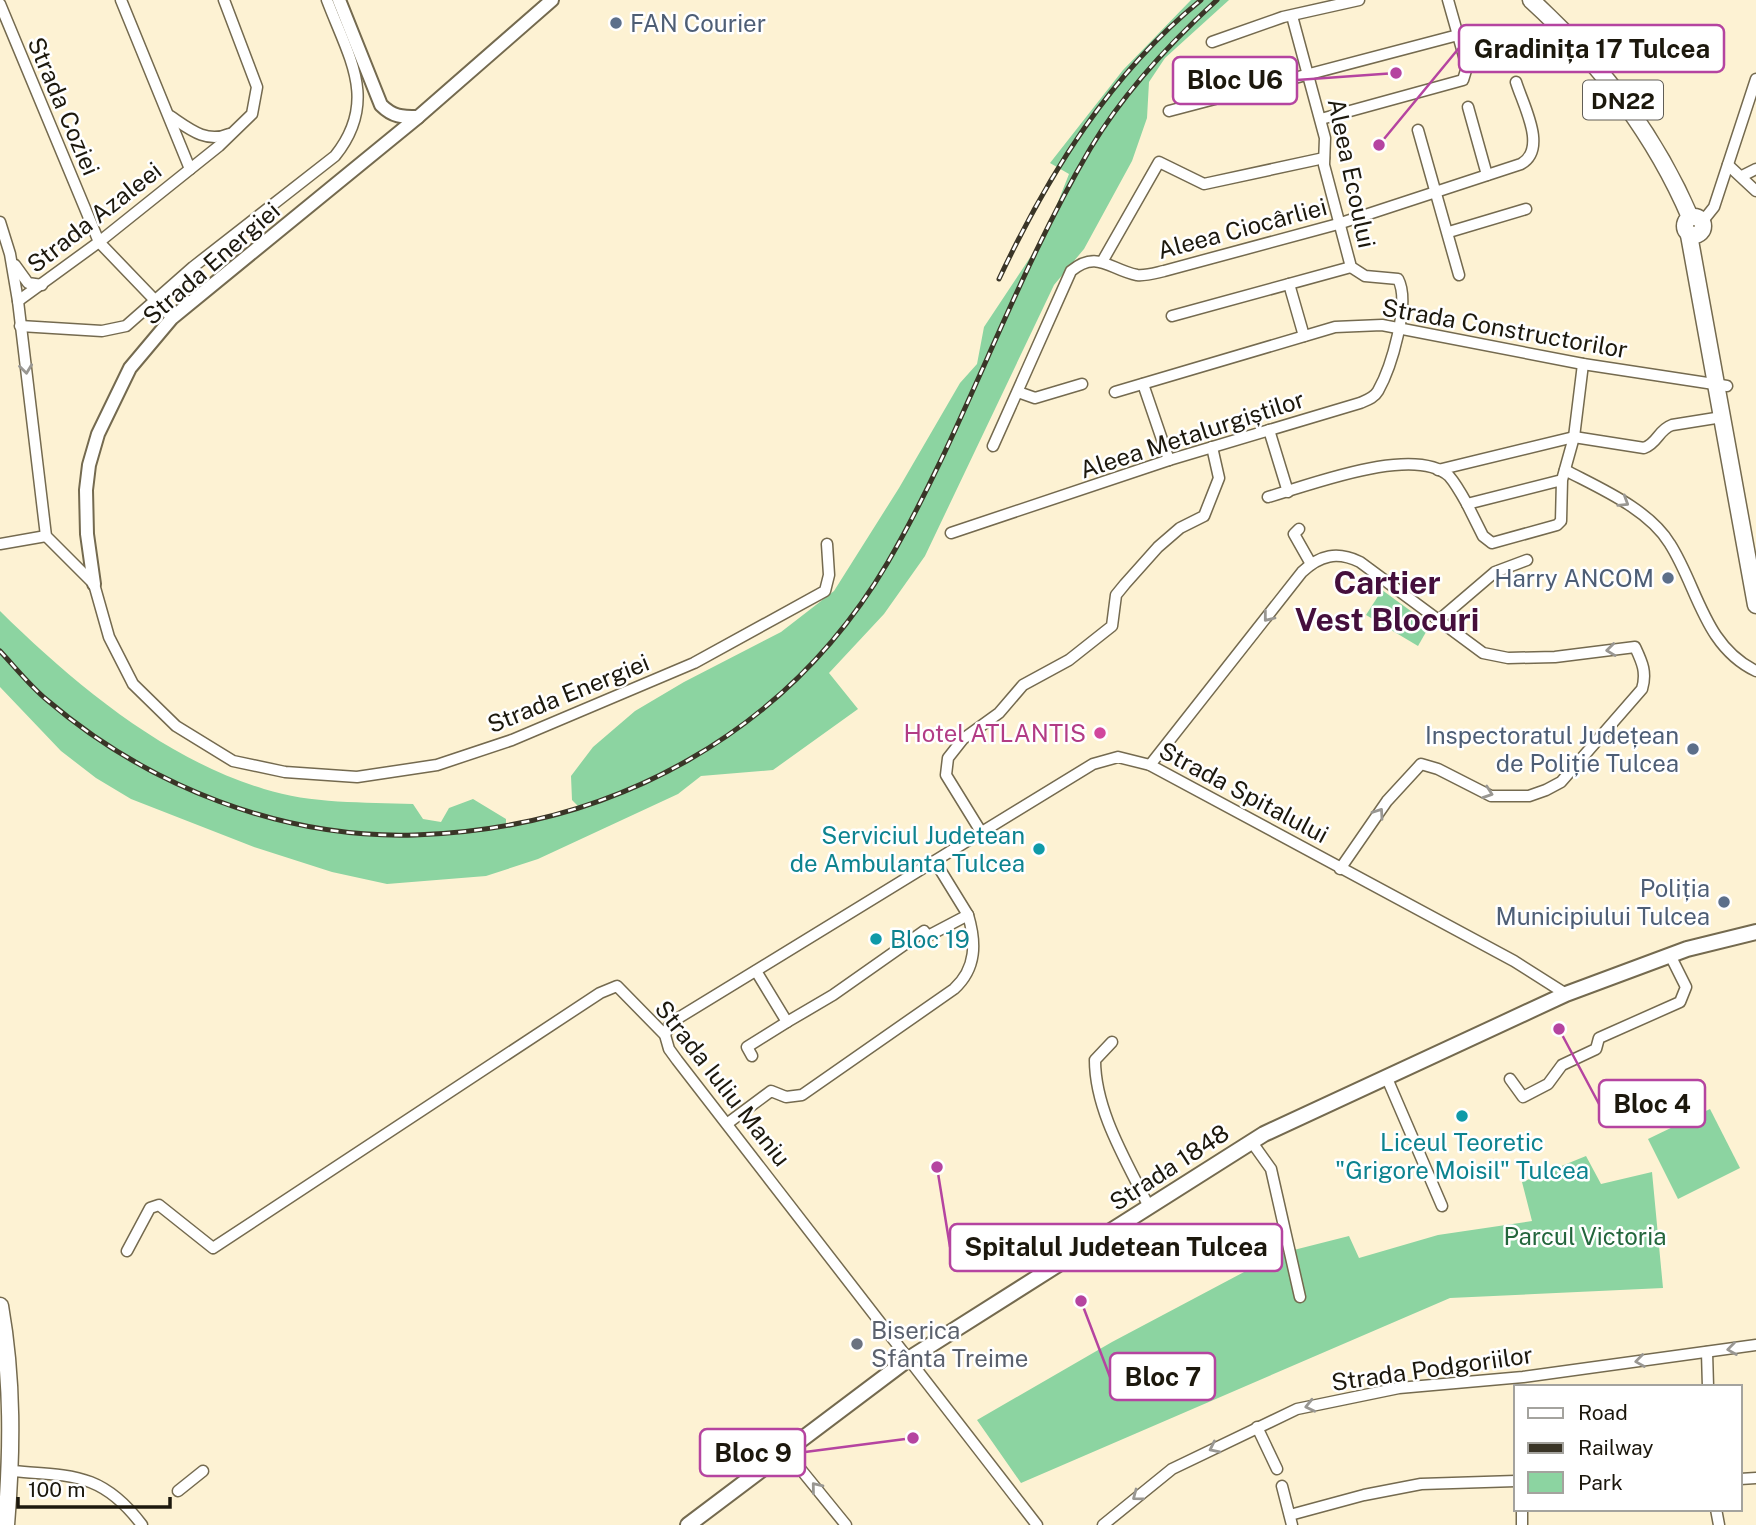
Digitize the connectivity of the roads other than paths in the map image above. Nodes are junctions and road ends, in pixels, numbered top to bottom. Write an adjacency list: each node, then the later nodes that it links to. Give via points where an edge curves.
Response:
1 (121, 0): 18 (street)
2 (223, 0): 22 (street, Strada Azaleei, via 257,87 252,114)
3 (327, 0): 44 (street, via 358,94 358,116 350,137 335,156)
4 (340, 0): 19 (street, via 381,105 401,117)
5 (552, 0): 19 (street, Strada Energiei)
6 (1359, 0): 10 (street)
7 (1448, 0): 11 (street)
8 (1531, 0): 34 (main road, DN22, via 1584,52 1630,108 1665,163)
9 (0, 4): 37 (street, Strada Coziei)
10 (1292, 16): 12 (street); 13 (street, Aleea Ecoului)
11 (1458, 35): 13 (street); 20 (street, via 1466,67 1460,82)
12 (1212, 43)
13 (1308, 73): 17 (street); 20 (street, Aleea Ecoului)
14 (1756, 79): 24 (street)
15 (1516, 82): 27 (street, Aleea Ciocârliei, via 1534,151 1521,164)
16 (1468, 107): 27 (street)
17 (1169, 111)
18 (169, 116): 22 (street, via 196,134 213,138); 25 (street)
19 (418, 117): 47 (street, Strada Energiei)
20 (1321, 119): 23 (street, Aleea Ecoului)
21 (1418, 130): 29 (street)
22 (235, 131): 25 (street, Strada Azaleei)
23 (1324, 158): 33 (street, Aleea Ecoului); 39 (street, Aleea Ciocârliei, via 1203,184 1159,162)
24 (1728, 165): 28 (street); 34 (street, via 1714,207)
25 (190, 169): 37 (street, Strada Azaleei)
26 (1756, 169): 28 (street)
27 (1487, 175): 29 (street, Aleea Ciocârliei)
28 (1742, 176): 30 (street)
29 (1435, 191): 33 (street, Aleea Ciocârliei); 35 (street)
30 (1756, 191)
31 (1526, 209): 35 (street)
32 (0, 222): 36 (street)
33 (1338, 224): 39 (street, Aleea Ciocârliei, via 1141,276); 40 (street, Aleea Ecoului)
34 (1695, 227): 54 (main road, DN22)
35 (1449, 232): 41 (street)
36 (2, 235): 38 (street)
37 (99, 242): 43 (street, Strada Azaleei); 44 (street, Strada Coziei)
38 (10, 254): 43 (street, via 27,283); 45 (street)
39 (1102, 262): 55 (street, via 1085,261 1070,271)
40 (1351, 268): 42 (street); 49 (street, Aleea Ecoului, via 1365,276 1398,279 1404,293)
41 (1459, 275)
42 (1289, 284): 46 (street); 50 (street)
43 (42, 285): 45 (street, Strada Azaleei)
44 (154, 300): 47 (street, Strada Coziei); 48 (street, via 132,322 111,331)
45 (18, 301): 48 (street, Strada Azaleei)
46 (1172, 316)
47 (172, 318): 76 (street, Strada Energiei, via 130,368 98,434 86,489)
48 (20, 326): 70 (street, Strada Azaleei, one-way to 70)
49 (1399, 327): 50 (street, Strada Constructorilor, via 1335,327); 51 (street, Strada Constructorilor); 58 (street, Aleea Metalurgiștilor, via 1377,393 1371,398)
50 (1304, 336): 53 (street, Strada Constructorilor)
51 (1584, 364): 54 (street, Strada Constructorilor); 59 (street)
52 (1082, 384): 55 (street, via 1035,398)
53 (1143, 384): 56 (street, Strada Constructorilor); 62 (street)
54 (1722, 385): 57 (main road, DN22); 74 (main road, DN22)
55 (1018, 392): 60 (street)
56 (1115, 393)
57 (1722, 417): 59 (street, via 1664,428 1653,444 1643,448); 77 (main road, DN22)
58 (1269, 430): 61 (street, Aleea Metalurgiștilor); 65 (street)
59 (1574, 437): 63 (street); 64 (street)
60 (993, 446)
61 (1212, 447): 62 (street, Aleea Metalurgiștilor); 81 (street, via 1219,478 1204,516 1158,547 1120,590 1111,626 1069,660 1023,685 999,713 951,752 946,775)
62 (1169, 460): 69 (street, Aleea Metalurgiștilor)
63 (1438, 470): 65 (street, via 1372,467); 67 (street, via 1448,476)
64 (1563, 475): 67 (street); 67 (street, via 1562,516 1557,525 1498,543 1483,536); 79 (street, one-way to 79, via 1630,504 1669,541 1713,634 1728,652)
65 (1288, 492): 66 (street)
66 (1268, 497)
67 (1467, 504)
68 (1299, 529): 75 (street, via 1294,534)
69 (951, 533)
70 (46, 536): 71 (street); 76 (street)
71 (0, 544)
72 (827, 544): 76 (street, Strada Energiei, via 825,591 694,663 512,740 437,765 357,777 285,772 233,761 176,726 133,684 109,637)
73 (1527, 560): 78 (street, via 1495,572)
74 (1756, 560)
75 (1311, 564): 78 (street, via 1329,555 1348,557); 80 (street, one-way to 80)
76 (94, 584)
77 (1756, 605)
78 (1440, 619): 83 (street, one-way to 78, via 1417,767 1426,764 1491,796 1538,793 1561,782 1642,689 1645,678 1635,647 1555,657 1492,656)
79 (1756, 671)
80 (1150, 765): 81 (street, Strada Spitalului, via 1109,758); 83 (street, Strada Spitalului)
81 (982, 835): 82 (street, Strada Spitalului)
82 (936, 863): 84 (street); 87 (street, Strada Spitalului)
83 (1340, 869): 88 (street, Strada Spitalului)
84 (968, 915): 89 (street, via 928,936 924,931); 95 (street, via 973,953 964,981 802,1095 786,1097 771,1091)
85 (1756, 932): 86 (main road)
86 (1670, 955): 88 (main road); 94 (street, via 1686,987 1680,1002 1599,1038 1596,1049 1562,1065 1548,1084 1523,1097)
87 (756, 971): 89 (street); 90 (street, Strada Spitalului, via 680,1017)
88 (1566, 993): 93 (main road, Strada 1848)
89 (788, 1022): 92 (street, via 747,1047)
90 (665, 1035): 95 (street, Strada Iuliu Maniu, via 677,1060); 99 (street, Strada Iuliu Maniu, via 628,995 617,986 610,987 213,1248 159,1205 150,1208)
91 (1112, 1042): 98 (street, via 1095,1060 1095,1076 1113,1130)
92 (752, 1056)
93 (1386, 1076): 96 (main road, Strada 1848); 97 (street)
94 (1510, 1079)
95 (728, 1123): 104 (street, Strada Iuliu Maniu)
96 (1251, 1141): 98 (main road, Strada 1848); 100 (street, via 1271,1169)
97 (1442, 1206)
98 (1149, 1207): 104 (main road, Strada 1848)
99 (127, 1251)
100 (1300, 1297)
101 (0, 1306): 110 (main road, via 9,1370)
102 (1756, 1345): 103 (street, Strada Podgoriilor, one-way to 103)
103 (1707, 1352): 105 (street, Strada Podgoriilor, one-way to 105); 106 (street)
104 (907, 1360): 108 (main road, Strada 1848); 120 (street, Strada Iuliu Maniu)
105 (1523, 1382): 107 (street, Strada Podgoriilor, one-way to 107, via 1399,1388 1297,1409)
106 (1708, 1385)
107 (1257, 1427): 109 (street); 121 (street, Strada Podgoriilor, one-way to 121, via 1172,1469)
108 (785, 1450): 118 (main road, Strada 1848); 119 (street, one-way to 108)
109 (1277, 1469)
110 (11, 1471): 116 (main road); 117 (street, via 98,1484 122,1499)
111 (203, 1471): 114 (street)
112 (1514, 1481): 115 (street, via 1401,1488)
113 (1282, 1486): 115 (street)
114 (178, 1491)
115 (1292, 1520)
116 (6, 1525)
117 (142, 1525)
118 (688, 1525)
119 (846, 1525)
120 (1037, 1525)
121 (1103, 1525)

